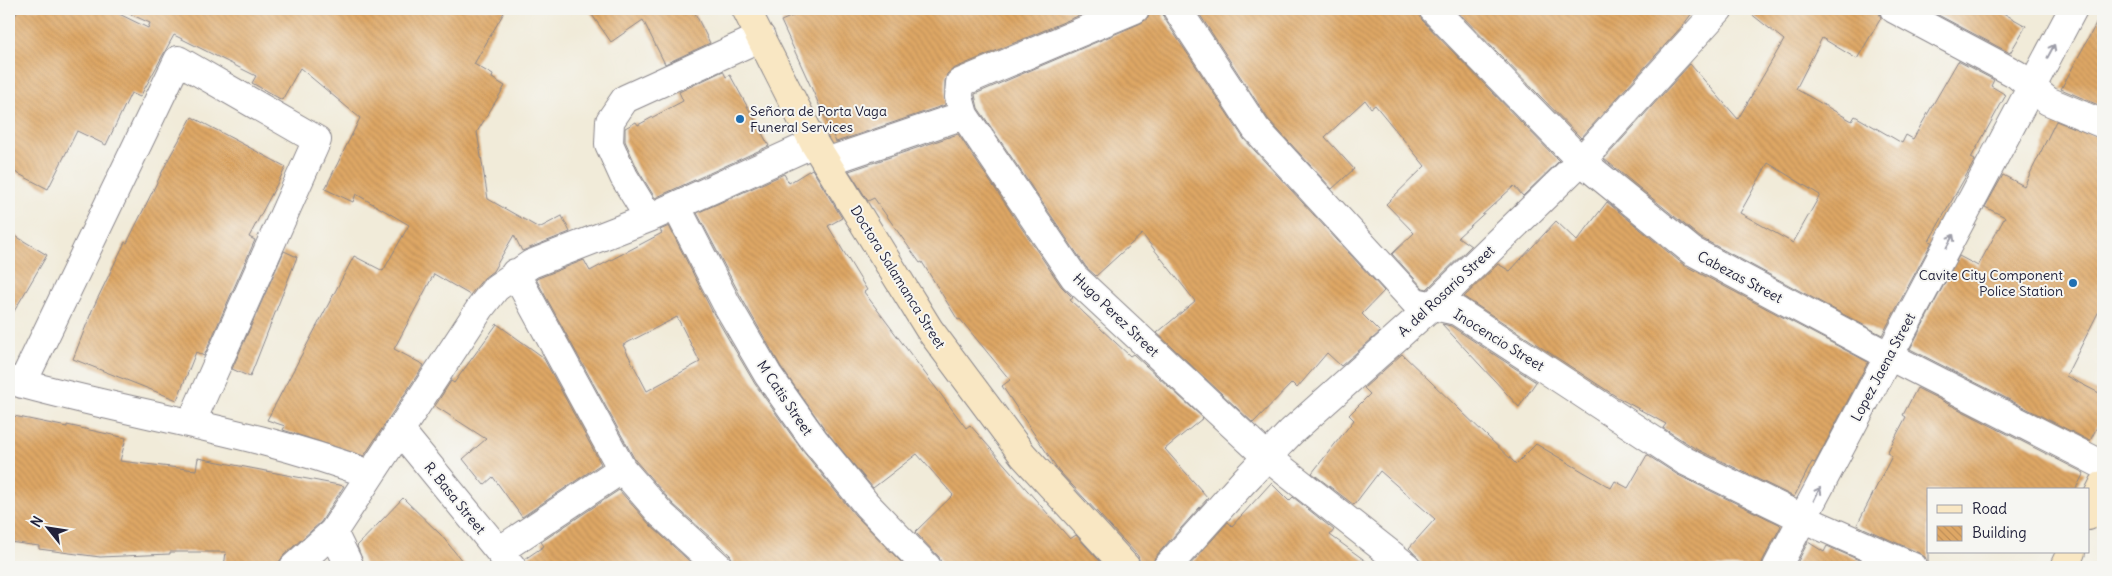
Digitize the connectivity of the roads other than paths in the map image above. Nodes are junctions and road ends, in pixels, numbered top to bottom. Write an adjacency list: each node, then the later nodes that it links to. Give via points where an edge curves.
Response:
1 (746, 9): 8 (main road, Doctora Salamanca Street)
2 (1135, 9): 10 (street, Hugo Perez Street, via 960,82 959,97)
3 (1177, 9): 17 (street, Inocencio Street, via 1256,129 1415,302)
4 (1433, 9): 13 (street, Cabezas Street)
5 (1719, 9): 13 (street, A. del Rosario Street)
6 (1894, 9): 9 (street, via 2016,74)
7 (2073, 9): 9 (street, Lopez Jaena Street, one-way to 7)
8 (761, 37): 12 (main road, Doctora Salamanca Street); 15 (street, via 625,99 610,121 610,144 624,176)
9 (2032, 88): 11 (street, via 2048,101); 18 (street, Lopez Jaena Street, one-way to 9)
10 (964, 115): 12 (street); 22 (street, Hugo Perez Street, via 1074,277)
11 (2103, 124)
12 (820, 152): 14 (street); 36 (main road, Doctora Salamanca Street, via 929,329 1024,454)
13 (1581, 161): 17 (street, A. del Rosario Street); 18 (street, Cabezas Street, via 1692,251)
14 (676, 206): 15 (street); 35 (street, M Catis Street, via 768,376 826,455 868,505)
15 (649, 218): 16 (street, via 531,264)
16 (516, 273): 21 (street, via 496,288 481,307); 24 (street)
17 (1433, 305): 22 (street, A. del Rosario Street); 28 (street, Inocencio Street, via 1457,311 1685,461)
18 (1888, 356): 23 (street, Cabezas Street); 28 (street, Lopez Jaena Street, one-way to 18)
19 (16, 382): 20 (street); 20 (street, via 178,60 317,140)
20 (191, 424): 25 (street, via 328,459)
21 (399, 429): 25 (street); 31 (street, R. Basa Street)
22 (1267, 456): 37 (street, A. del Rosario Street); 38 (street, Hugo Perez Street)
23 (2103, 465)
24 (622, 469): 31 (street); 34 (street, via 662,515)
25 (369, 474): 29 (street)
26 (2103, 485): 27 (main road)
27 (2090, 512)
28 (1804, 519): 39 (street, Lopez Jaena Street); 40 (street, Inocencio Street)
29 (332, 532): 32 (street); 33 (street)
30 (2070, 554): 41 (main road)
31 (505, 559)
32 (294, 567)
33 (350, 567)
34 (719, 567)
35 (928, 567)
36 (1126, 567)
37 (1167, 567)
38 (1407, 567)
39 (1777, 567)
40 (1913, 567)
41 (2064, 567)

